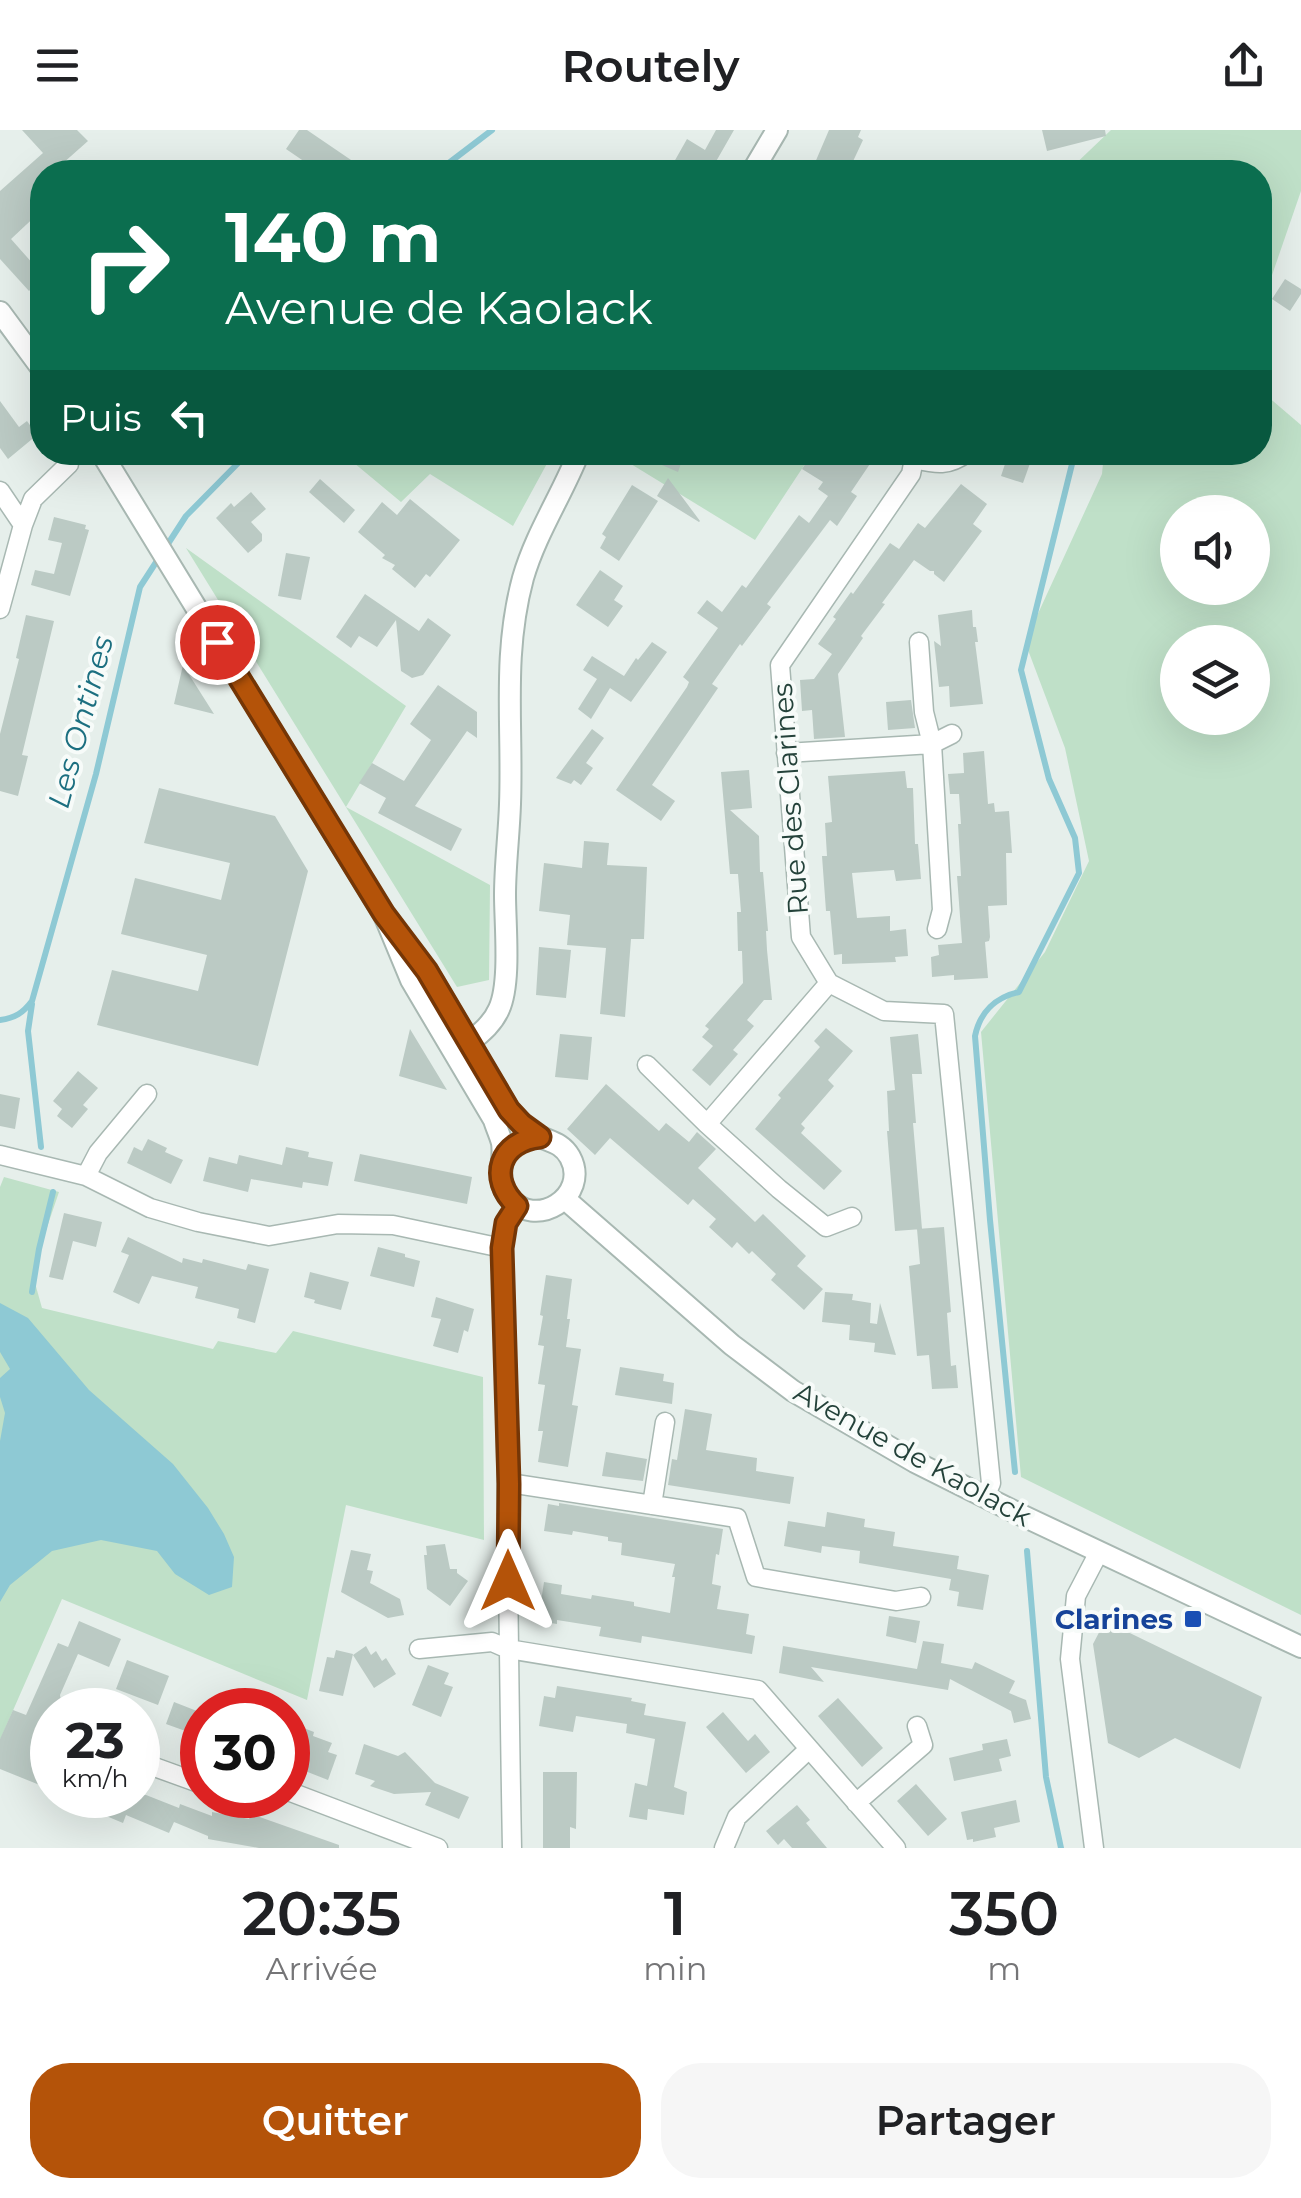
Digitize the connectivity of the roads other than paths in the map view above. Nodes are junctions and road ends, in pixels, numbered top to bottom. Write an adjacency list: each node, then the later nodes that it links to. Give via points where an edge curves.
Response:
1 (777, 130): 2 (street)
2 (759, 160)
3 (0, 312): 4 (street)
4 (30, 353)
5 (68, 465): 10 (street, via 33,499)
6 (109, 465): 16 (street)
7 (563, 465): 19 (street, via 531,520 503,606 494,707 505,986 500,1008)
8 (912, 465): 15 (street, Rue des Clarines, via 780,665)
9 (0, 491): 10 (street)
10 (23, 525): 11 (street)
11 (0, 610)
12 (919, 642): 14 (street)
13 (952, 734): 14 (street)
14 (932, 744): 15 (street); 17 (street)
15 (786, 753): 18 (street, Rue des Clarines, via 801,937)
16 (384, 914): 19 (street); 21 (street, via 411,980)
17 (938, 928)
18 (829, 983): 23 (street); 34 (street, via 884,1011 944,1014 992,1484)
19 (469, 1042): 21 (street); 24 (street, via 509,1110)
20 (646, 1065): 23 (street)
21 (474, 1086): 26 (street, via 494,1120)
22 (147, 1094): 27 (street)
23 (708, 1124): 30 (street, via 826,1227)
24 (540, 1137): 26 (street, via 516,1143); 28 (street, via 562,1146 574,1166)
25 (0, 1155): 27 (street)
26 (502, 1163): 29 (street, via 502,1186)
27 (86, 1176): 31 (street, via 150,1208 269,1236 338,1224 393,1224)
28 (566, 1199): 29 (street, via 537,1212); 34 (street, Avenue de Kaolack, via 793,1390)
29 (517, 1206): 31 (street)
30 (852, 1217)
31 (502, 1248): 33 (street)
32 (665, 1422): 35 (street)
33 (509, 1484): 35 (street); 40 (street)
34 (985, 1496): 36 (street, Avenue de Kaolack)
35 (652, 1505): 37 (street, via 737,1518 756,1578 896,1600)
36 (1099, 1552): 38 (street, Avenue de Kaolack); 49 (street, via 1076,1596 1070,1659)
37 (921, 1596)
38 (1301, 1647)
39 (419, 1650): 40 (street, via 492,1642)
40 (508, 1650): 42 (street, via 758,1690); 46 (street)
41 (917, 1726): 44 (street, via 923,1745)
42 (809, 1749): 44 (street); 47 (street, via 737,1816)
43 (310, 1799): 45 (street)
44 (856, 1803): 48 (street)
45 (438, 1848)
46 (512, 1848)
47 (724, 1848)
48 (896, 1848)
49 (1094, 1848)

